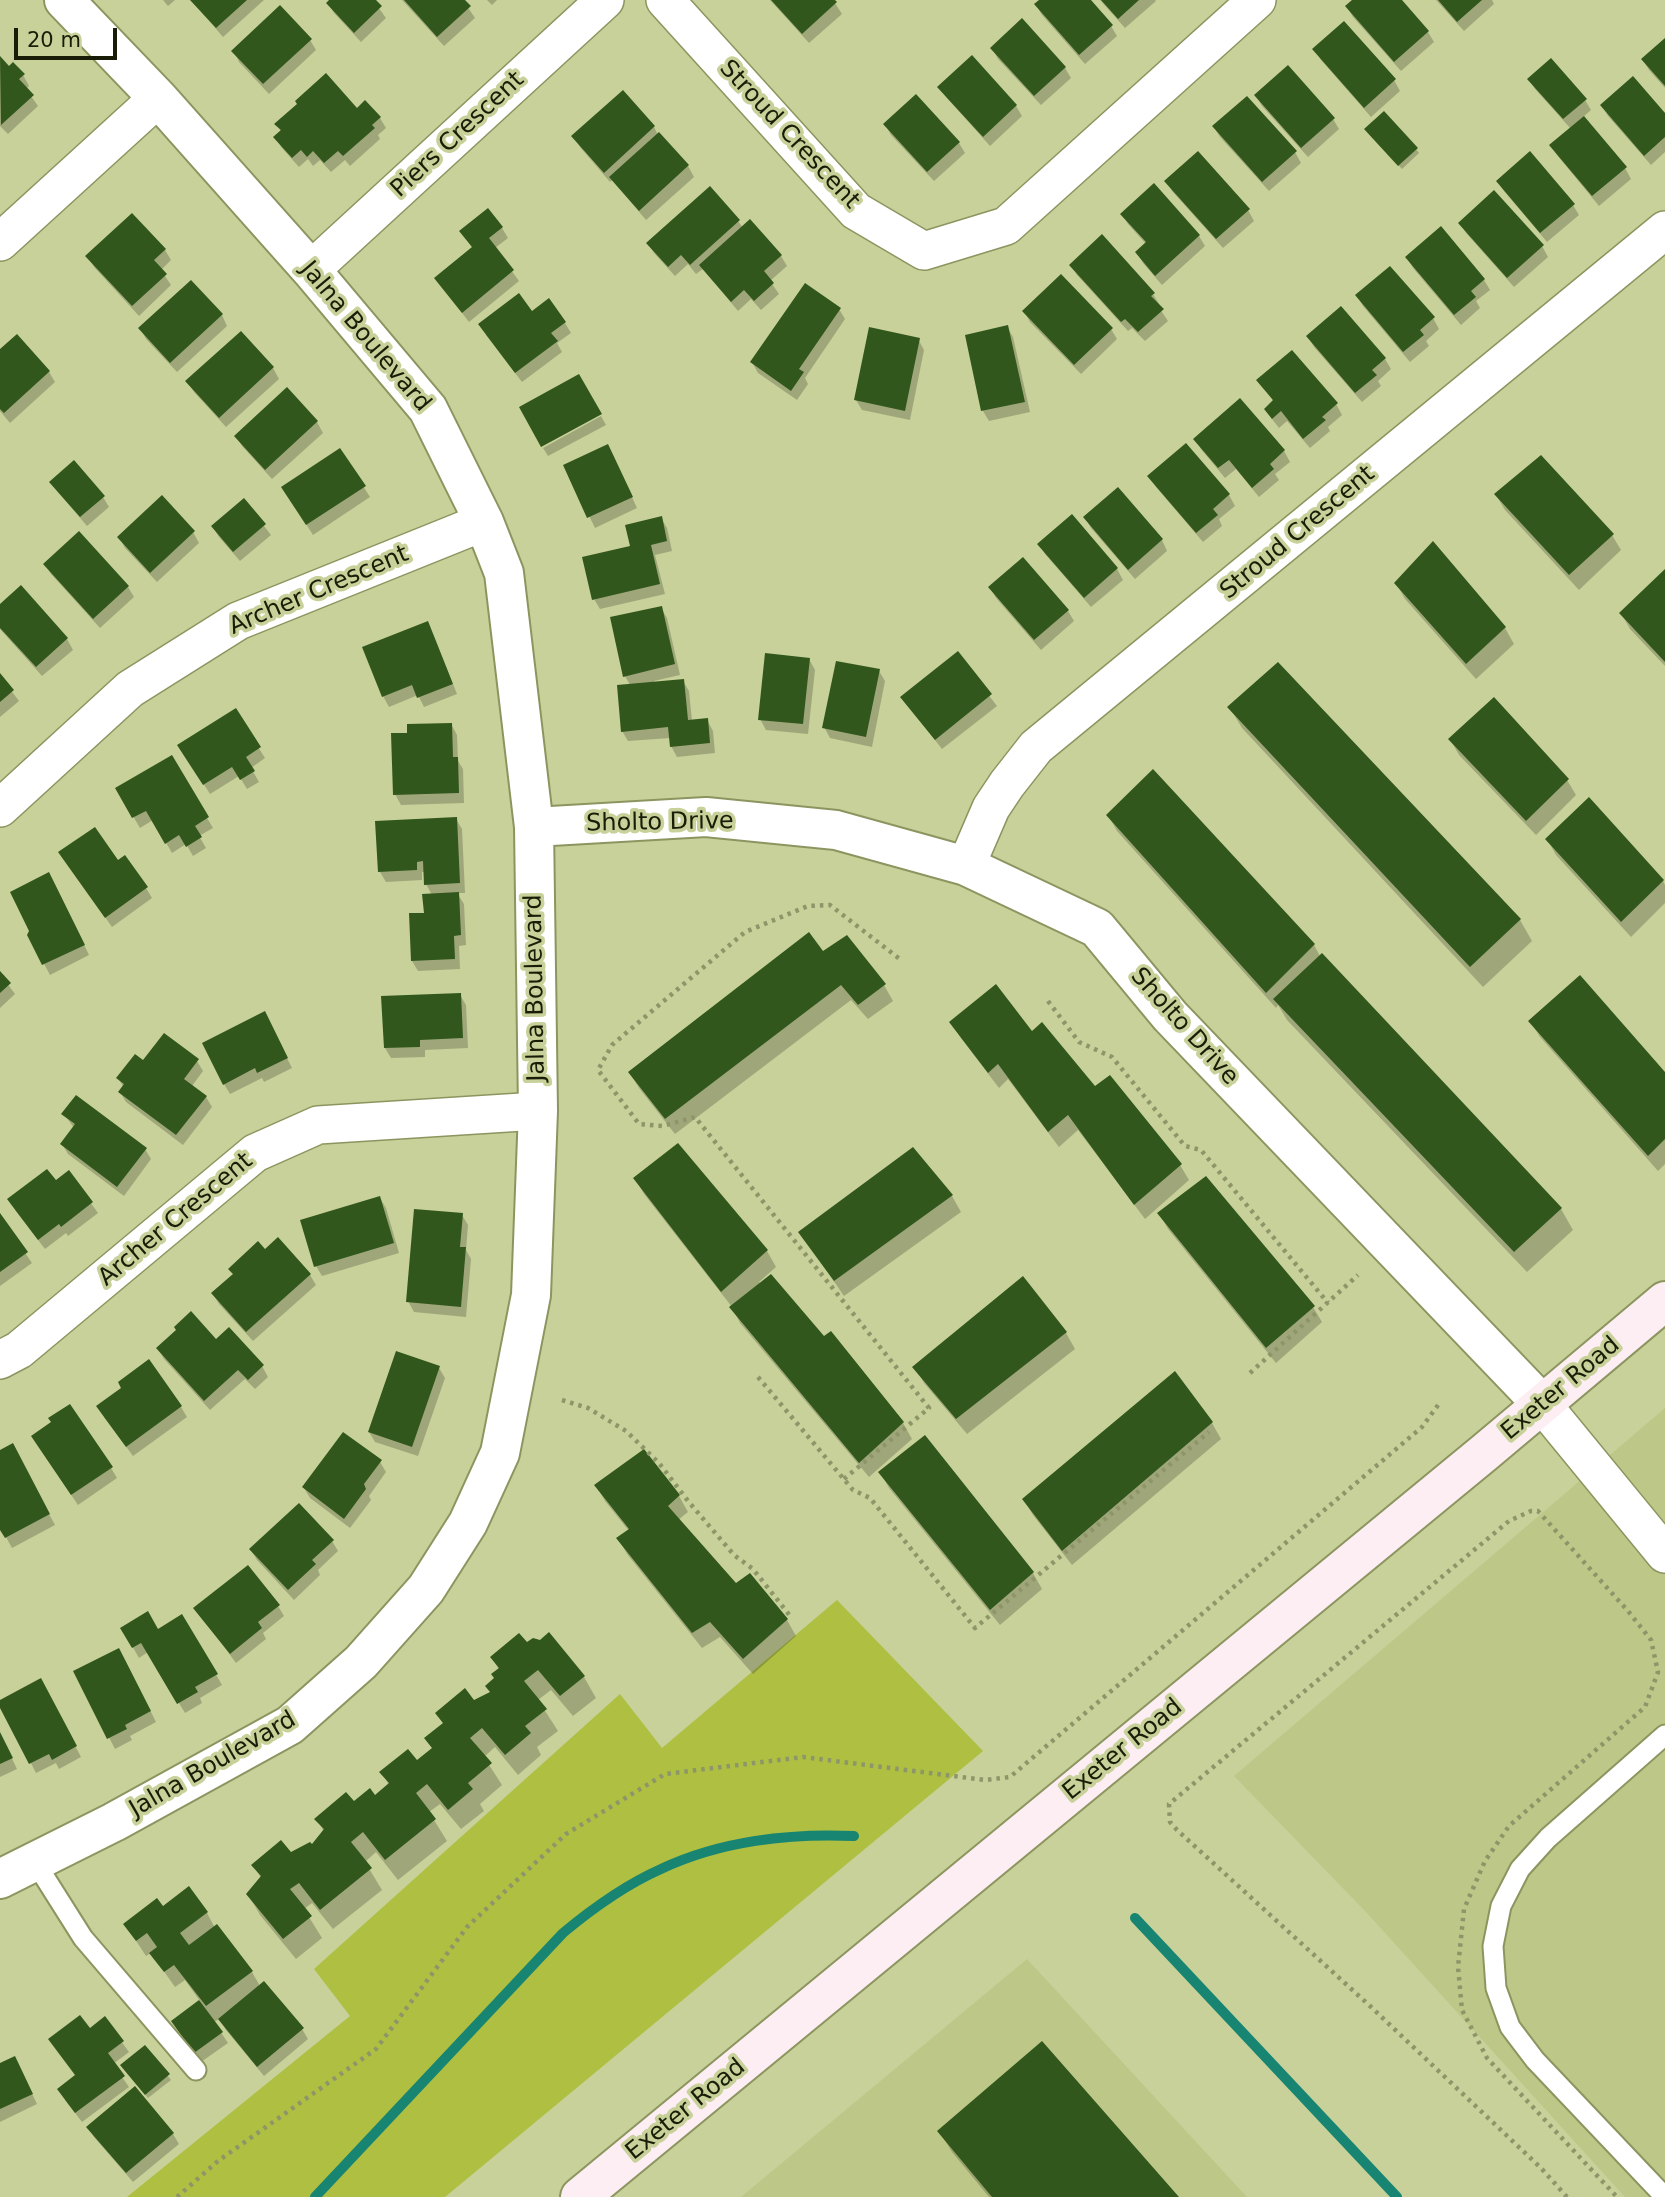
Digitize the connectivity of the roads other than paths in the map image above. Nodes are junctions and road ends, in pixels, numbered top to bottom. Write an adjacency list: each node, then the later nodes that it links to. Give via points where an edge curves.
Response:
1 (64, 0): 5 (street, Jalna Boulevard)
2 (605, 0): 8 (street, Piers Crescent)
3 (665, 0): 4 (street, Stroud Crescent, via 856,211 924,251 1006,226)
4 (1257, 0)
5 (158, 97): 7 (street); 8 (street, Jalna Boulevard)
6 (1665, 230): 12 (street, Stroud Crescent, via 1036,747 991,808)
7 (0, 242)
8 (311, 270): 9 (street, Jalna Boulevard, via 428,409)
9 (484, 522): 10 (street, Archer Crescent, via 238,621 130,689); 11 (street, Jalna Boulevard, via 504,573)
10 (0, 808)
11 (534, 827): 12 (street, Sholto Drive, via 706,817 836,830); 13 (street, Jalna Boulevard)
12 (966, 866): 16 (street, Sholto Drive, via 1097,928 1170,1016)
13 (538, 1111): 15 (street, Archer Crescent, via 318,1125 255,1153 19,1350); 19 (street, Jalna Boulevard, via 531,1295 500,1452 468,1523 426,1589 361,1662 290,1725)
14 (1665, 1301): 16 (main road, Exeter Road)
15 (0, 1360)
16 (1542, 1404): 17 (street, Sholto Drive); 22 (main road, Exeter Road)
17 (1665, 1554)
18 (1665, 1735): 23 (lane, via 1548,1838 1520,1869 1501,1906 1493,1947 1496,1988 1510,2027 1535,2060)
19 (35, 1862): 20 (street, Jalna Boulevard); 21 (lane, via 83,1938)
20 (0, 1880)
21 (196, 2070)
22 (580, 2197)
23 (1665, 2197)

